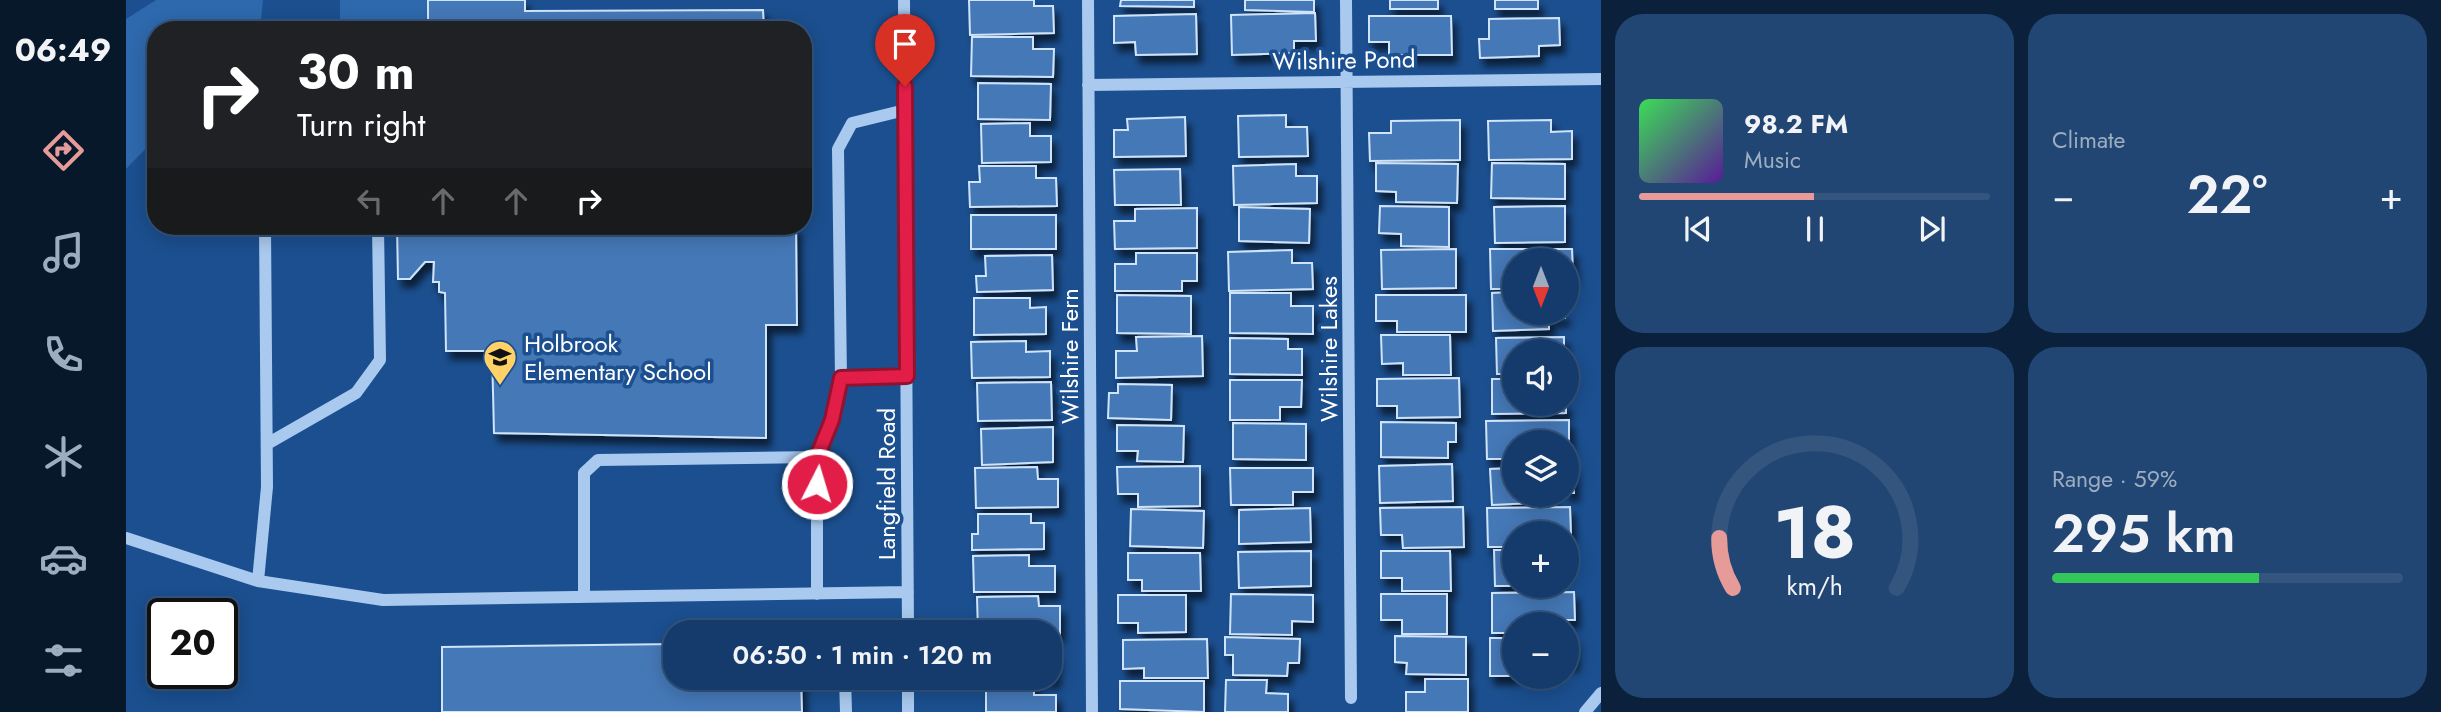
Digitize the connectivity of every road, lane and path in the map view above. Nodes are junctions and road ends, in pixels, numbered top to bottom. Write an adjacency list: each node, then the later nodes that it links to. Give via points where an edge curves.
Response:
1 (905, 0): 7 (street, Langfield Road)
2 (1088, 0): 6 (street, Wilshire Fern)
3 (1346, 0): 5 (street, Wilshire Lakes)
4 (1601, 79): 5 (street, Wilshire Pond)
5 (1347, 81): 6 (street, Wilshire Pond); 23 (street, Wilshire Lakes)
6 (1088, 85): 26 (street, Wilshire Fern)
7 (905, 110): 10 (street, Langfield Road); 11 (street, via 852,123 838,149)
8 (265, 235): 12 (street)
9 (379, 235): 12 (street, via 380,360 356,393)
10 (907, 376): 11 (street); 16 (street, Langfield Road)
11 (841, 378): 13 (street, via 832,420)
12 (267, 444): 15 (street)
13 (817, 457): 17 (street); 18 (street, via 598,460 584,473)
14 (126, 538): 15 (street)
15 (258, 581): 18 (street, via 383,600)
16 (908, 592): 17 (street); 19 (street, Langfield Road)
17 (817, 594): 18 (street)
18 (584, 597)
19 (908, 620)
20 (845, 690): 24 (street)
21 (908, 690): 25 (street)
22 (1601, 693): 27 (street)
23 (1351, 698)
24 (846, 712)
25 (908, 712)
26 (1092, 712)
27 (1585, 712)

